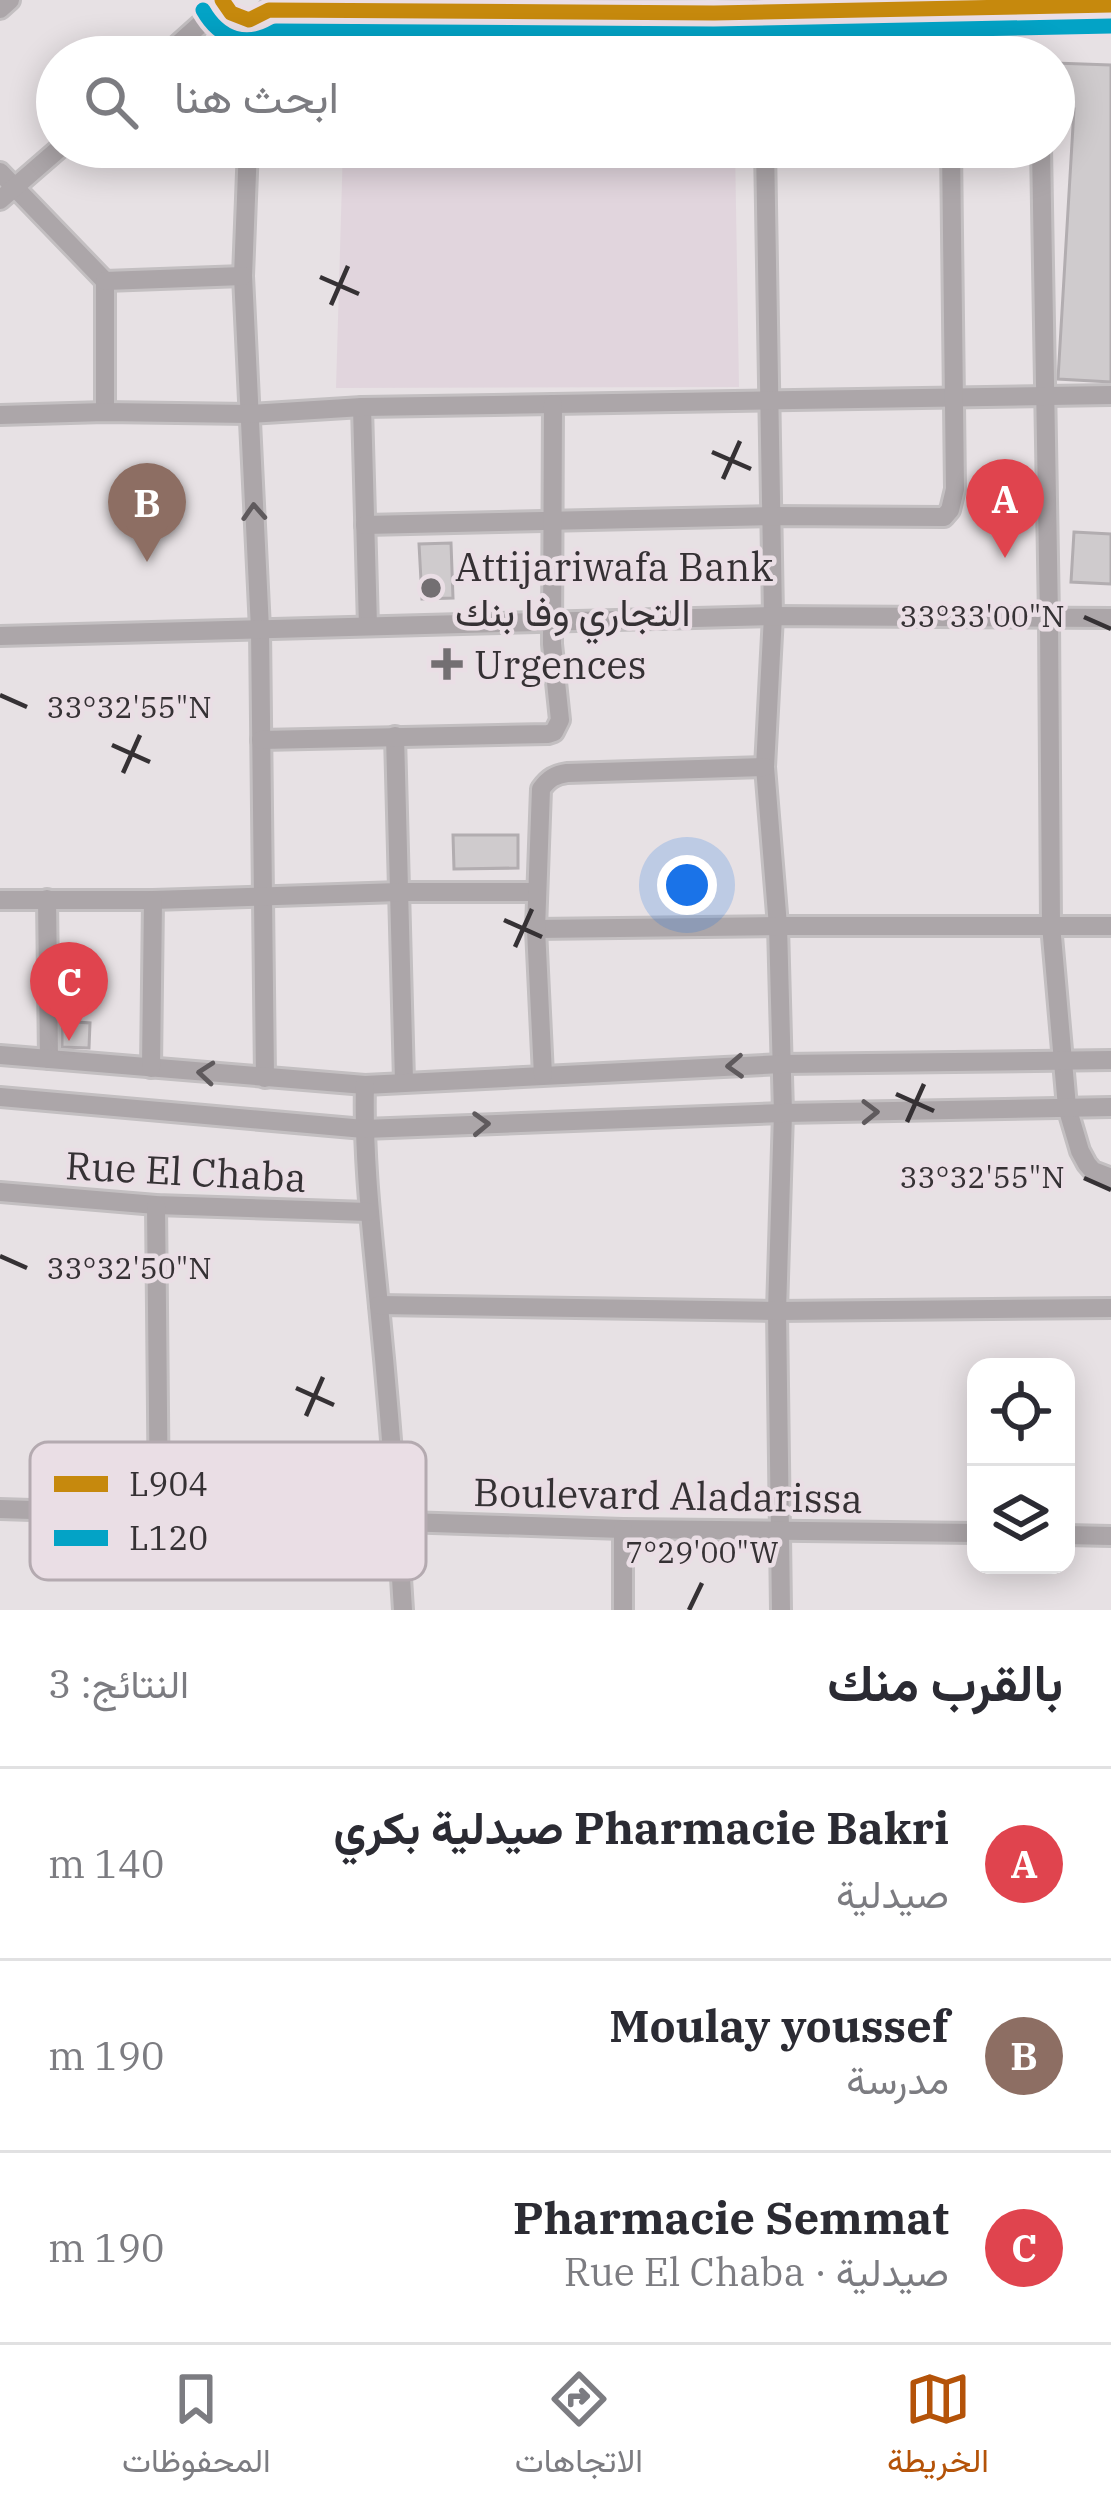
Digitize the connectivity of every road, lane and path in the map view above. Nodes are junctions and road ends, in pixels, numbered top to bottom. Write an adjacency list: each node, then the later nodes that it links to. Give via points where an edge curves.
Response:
1 (10, 0): 6 (street)
2 (223, 2): 7 (street, via 231,15); 8 (street)
3 (1111, 4): 5 (street)
4 (271, 5): 5 (street); 7 (street)
5 (762, 6): 10 (street)
6 (0, 9)
7 (251, 21): 9 (street)
8 (187, 36)
9 (251, 36)
10 (763, 36)
11 (37, 168): 17 (street)
12 (247, 168): 18 (street)
13 (765, 168): 23 (street)
14 (952, 168): 22 (street)
15 (1041, 168): 21 (street)
16 (0, 172): 17 (street)
17 (7, 194): 19 (street)
18 (244, 276): 19 (street); 27 (street)
19 (105, 281): 26 (street)
20 (1111, 395): 21 (street)
21 (1044, 396): 22 (street); 34 (street)
22 (956, 398): 23 (street); 29 (street, via 955,489 944,517)
23 (769, 401): 24 (street); 29 (street)
24 (553, 404): 25 (street); 30 (street)
25 (362, 407): 27 (street); 31 (street)
26 (105, 412): 27 (street); 28 (street)
27 (249, 414): 37 (street, one-way to 27)
28 (0, 416)
29 (771, 516): 30 (street); 32 (street)
30 (552, 522): 31 (street); 35 (street)
31 (365, 525): 36 (street)
32 (772, 616): 34 (street); 35 (street); 41 (street)
33 (1111, 617): 34 (street)
34 (1049, 619): 49 (street)
35 (552, 621): 36 (street); 39 (street, via 560,720 554,732)
36 (368, 626): 37 (street)
37 (260, 628): 38 (street); 40 (street)
38 (0, 636)
39 (395, 736): 40 (street); 42 (street)
40 (261, 740): 44 (street)
41 (765, 767): 43 (street, via 551,778 542,789); 48 (street)
42 (399, 892): 43 (street); 44 (street); 60 (street)
43 (536, 892): 51 (street)
44 (264, 897): 47 (street); 59 (street)
45 (47, 899): 46 (street); 47 (street); 53 (street)
46 (0, 900)
47 (153, 900): 57 (street)
48 (778, 926): 49 (street); 51 (street); 56 (street)
49 (1051, 926): 50 (street); 55 (street)
50 (1111, 926)
51 (536, 929): 58 (street)
52 (0, 1055): 53 (street)
53 (49, 1059): 57 (street)
54 (1111, 1060): 55 (street)
55 (1062, 1061): 56 (street); 63 (street)
56 (782, 1064): 58 (street, one-way to 58); 65 (street)
57 (151, 1068): 59 (street, one-way to 57)
58 (543, 1075): 60 (street)
59 (265, 1078): 61 (street)
60 (404, 1081): 61 (street)
61 (365, 1085): 66 (street)
62 (0, 1097): 66 (street)
63 (1067, 1107): 64 (street); 65 (street, one-way to 63); 67 (street, via 1087,1164)
64 (1111, 1107)
65 (783, 1113): 66 (street, one-way to 65); 73 (street)
66 (364, 1129): 70 (street)
67 (1111, 1178)
68 (0, 1192): 69 (street, Rue El Chaba)
69 (156, 1204): 70 (street, Rue El Chaba); 74 (street)
70 (368, 1212): 71 (street)
71 (379, 1305): 73 (street); 75 (street)
72 (1111, 1308): 73 (street)
73 (777, 1311): 80 (street)
74 (158, 1442)
75 (391, 1442)
76 (0, 1509): 77 (street, Boulevard Aladarissa)
77 (30, 1510)
78 (426, 1523): 79 (street, Boulevard Aladarissa)
79 (623, 1529): 80 (street, Boulevard Aladarissa); 86 (street)
80 (782, 1530): 81 (street, Boulevard Aladarissa); 87 (street)
81 (967, 1533)
82 (1075, 1535): 83 (street)
83 (1111, 1536)
84 (401, 1580): 85 (street)
85 (403, 1610)
86 (623, 1610)
87 (781, 1610)

